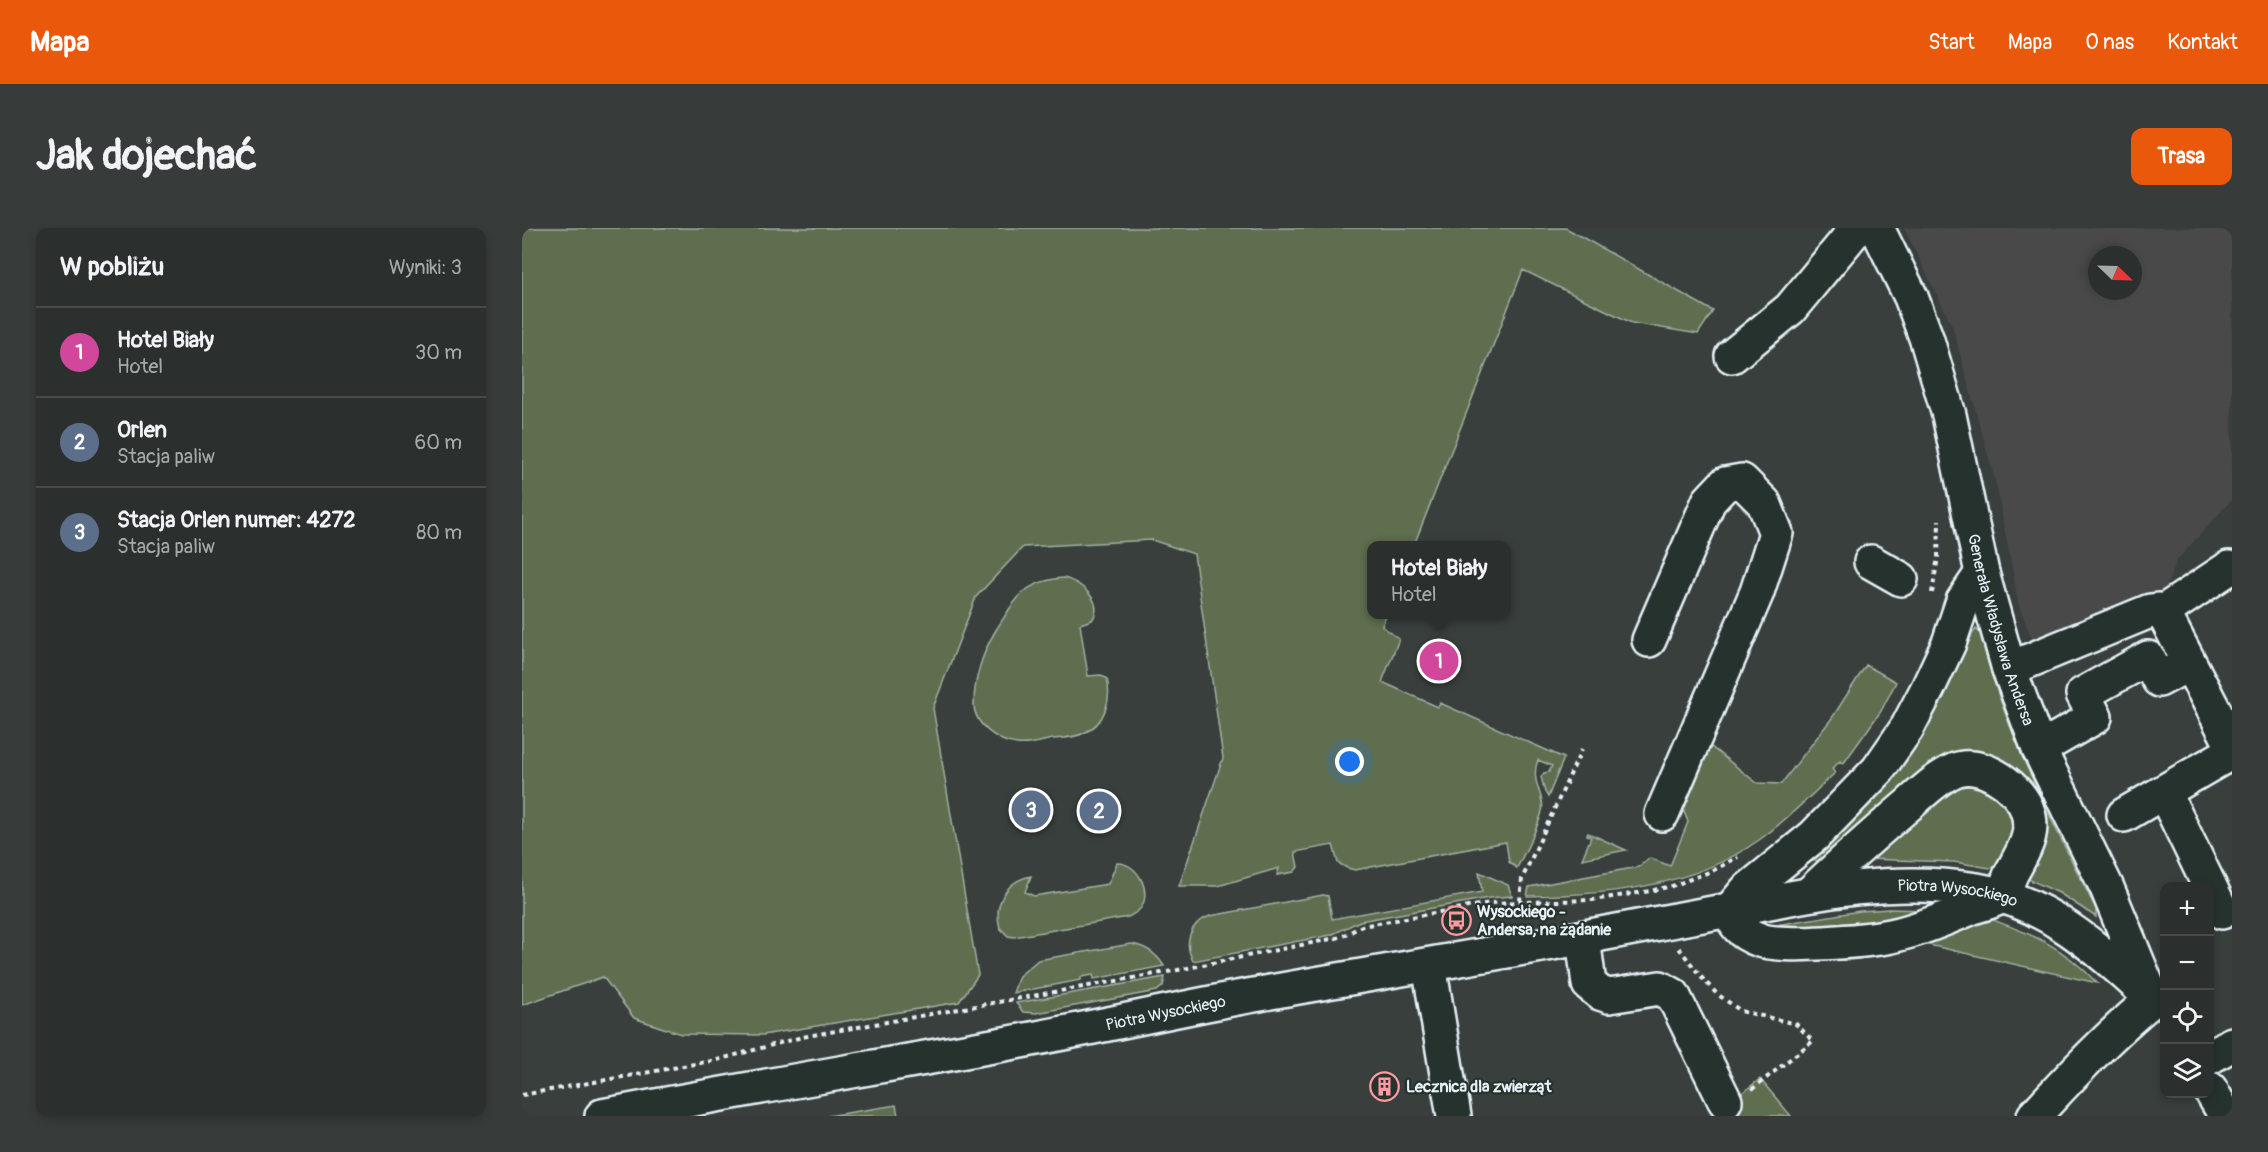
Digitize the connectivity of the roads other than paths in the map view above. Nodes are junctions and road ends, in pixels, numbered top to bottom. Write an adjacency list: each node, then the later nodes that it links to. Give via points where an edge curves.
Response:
1 (1857, 228): 3 (street, via 1790,309)
2 (1877, 228): 6 (street, Generała Władysława Andersa, via 1927,340 1949,415)
3 (1732, 356)
4 (1871, 561): 7 (street)
5 (2229, 568): 8 (street)
6 (1982, 573): 11 (street, Generała Władysława Andersa); 21 (street, via 1963,601 1948,643 1907,728 1878,770 1814,836 1746,891)
7 (1901, 579)
8 (2163, 612): 10 (street); 11 (street, via 2150,611)
9 (1649, 640): 16 (street, via 1709,501 1725,484 1742,481 1764,503 1776,533 1757,592)
10 (2189, 664): 12 (street); 13 (street, via 2158,680 2148,658 2083,694 2095,717)
11 (2009, 669): 13 (street, Generała Władysława Andersa)
12 (2232, 745)
13 (2039, 749): 18 (street, Generała Władysława Andersa)
14 (2232, 752): 15 (street)
15 (2164, 792): 17 (street); 22 (street)
16 (1662, 814)
17 (2124, 815)
18 (2107, 888): 24 (street, via 2111,930); 26 (street, Generała Władysława Andersa)
19 (1809, 894): 20 (street, Piotra Wysockiego, via 1870,885 1924,885); 20 (street, via 1939,779 1957,769 1974,768 2006,783 2018,795 2029,817 2027,846); 21 (street, Piotra Wysockiego)
20 (2001, 895): 21 (street, via 1891,936 1832,942 1761,941 1738,928); 24 (street, Piotra Wysockiego, via 2051,917)
21 (1731, 909): 23 (street, Piotra Wysockiego)
22 (2221, 912)
23 (1582, 938): 25 (street, Piotra Wysockiego); 30 (street, via 1589,984 1599,993 1609,996 1660,988 1673,995)
24 (2107, 958): 26 (street, Piotra Wysockiego)
25 (1429, 965): 31 (street, Piotra Wysockiego); 32 (street)
26 (2159, 1008): 33 (street, via 2124,1023)
27 (2232, 1044): 28 (street)
28 (2214, 1055)
29 (2214, 1096): 34 (street)
30 (1734, 1098)
31 (602, 1116)
32 (1454, 1116)
33 (2034, 1116)
34 (2226, 1116)

